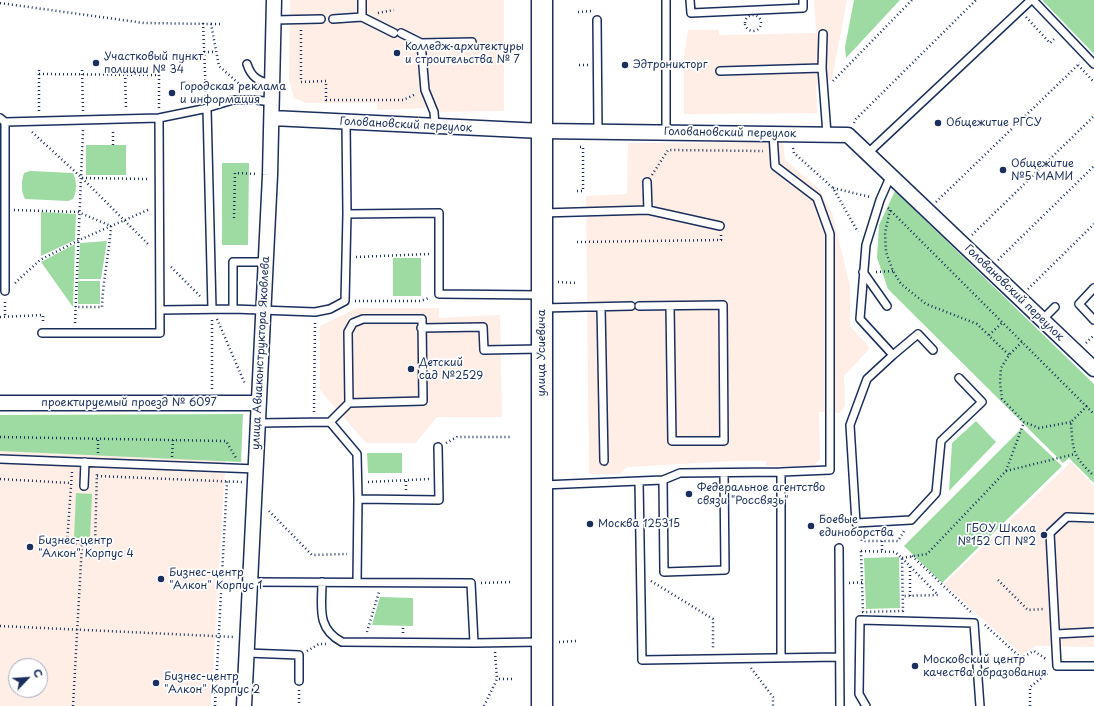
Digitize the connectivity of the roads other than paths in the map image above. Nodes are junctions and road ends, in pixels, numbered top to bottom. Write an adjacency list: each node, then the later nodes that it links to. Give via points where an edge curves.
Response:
1 (274, 0): 11 (street, улица Авиаконструктора Яковлева)
2 (362, 0): 8 (lane)
3 (542, 0): 28 (street, улица Усиевича)
4 (666, 0): 30 (lane)
5 (690, 0): 6 (lane, via 691,13 803,8)
6 (803, 0)
7 (1032, 0): 17 (lane); 33 (lane)
8 (362, 17): 9 (lane); 15 (lane)
9 (333, 18)
10 (322, 19): 11 (lane)
11 (274, 20): 20 (street, улица Авиаконструктора Яковлева)
12 (597, 20): 29 (lane)
13 (823, 34): 18 (lane)
14 (472, 42): 15 (lane)
15 (421, 43): 27 (lane, via 425,90 434,112)
16 (247, 64): 20 (lane, via 250,72 258,80)
17 (1094, 64)
18 (822, 68): 19 (lane); 32 (lane)
19 (720, 71)
20 (273, 83): 21 (street, улица Авиаконструктора Яковлева)
21 (272, 102): 22 (lane, via 233,100); 24 (street, улица Авиаконструктора Яковлева)
22 (207, 108): 23 (lane); 49 (lane)
23 (159, 118): 25 (lane, via 21,122); 51 (lane)
24 (272, 118): 26 (street, Головановский переулок); 40 (street, улица Авиаконструктора Яковлева)
25 (3, 120): 43 (lane)
26 (346, 122): 27 (street, Головановский переулок); 38 (lane)
27 (435, 126): 28 (street, Головановский переулок)
28 (542, 131): 29 (street, Головановский переулок); 37 (street, улица Усиевича)
29 (598, 132): 30 (street, Головановский переулок)
30 (666, 132): 31 (street, Головановский переулок)
31 (772, 134): 32 (street, Головановский переулок); 71 (lane, via 775,166 817,198 830,234 830,470)
32 (827, 134): 33 (street, Головановский переулок, via 848,135)
33 (868, 153): 34 (street, Головановский переулок)
34 (891, 175): 41 (lane, via 866,245); 53 (street, Головановский переулок)
35 (647, 182): 36 (lane)
36 (648, 210): 37 (lane); 39 (lane)
37 (542, 213): 44 (street, улица Усиевича)
38 (347, 214): 44 (lane, via 439,213 439,294); 52 (lane, via 345,301 330,309 315,312)
39 (720, 226)
40 (265, 262): 50 (lane, via 233,262); 52 (street, улица Авиаконструктора Яковлева)
41 (862, 272): 46 (lane); 59 (lane, via 860,319)
42 (1094, 288): 54 (lane, via 1079,304)
43 (5, 291)
44 (542, 301): 47 (lane); 57 (street, улица Усиевича)
45 (670, 306): 45 (lane, via 723,306 724,441 672,441); 47 (lane)
46 (887, 306)
47 (601, 307): 69 (lane)
48 (1055, 307): 53 (lane)
49 (212, 309): 50 (lane); 51 (lane)
50 (233, 309): 52 (lane)
51 (160, 310): 56 (lane, via 160,333)
52 (263, 310): 63 (street, улица Авиаконструктора Яковлева)
53 (1042, 320): 60 (street, Головановский переулок)
54 (1094, 320)
55 (422, 328): 57 (lane, via 483,327 484,350); 64 (lane, via 423,401); 64 (lane, via 422,319 363,319 353,323 348,332)
56 (42, 333)
57 (542, 349): 76 (street, улица Усиевича)
58 (933, 350): 59 (lane, via 918,334)
59 (893, 356): 61 (lane, via 867,379 850,424 856,522 911,520 936,493 941,441 982,402)
60 (1094, 370)
61 (959, 378)
62 (0, 403): 63 (street, проектируемый проезд № 6097)
63 (259, 403): 66 (street, улица Авиаконструктора Яковлева)
64 (349, 403): 65 (lane)
65 (330, 422): 66 (lane); 78 (lane, via 357,454)
66 (258, 423): 72 (street, улица Авиаконструктора Яковлева)
67 (438, 446): 78 (lane, via 440,500)
68 (0, 459): 70 (lane)
69 (604, 461)
70 (85, 462): 72 (lane); 77 (lane)
71 (781, 472): 73 (lane); 90 (lane)
72 (251, 473): 81 (street, улица Авиаконструктора Яковлева)
73 (724, 473): 74 (lane, via 680,474); 74 (lane, via 725,570 664,572)
74 (663, 480): 75 (lane)
75 (639, 481): 76 (lane); 90 (lane, via 642,660)
76 (542, 485): 86 (street, улица Усиевича)
77 (84, 486)
78 (358, 499): 83 (lane)
79 (1094, 518): 85 (lane, via 1067,517 1050,533)
80 (839, 548): 89 (lane)
81 (250, 582): 82 (lane); 88 (street, улица Авиаконструктора Яковлева)
82 (322, 582): 83 (lane); 87 (lane, via 322,619 330,634 342,642)
83 (357, 582): 87 (lane, via 471,583)
84 (1094, 632): 85 (lane)
85 (1056, 634): 91 (lane, via 1057,666)
86 (542, 642): 87 (lane); 94 (street, улица Усиевича)
87 (474, 643)
88 (247, 653): 92 (lane, via 299,655); 93 (street, улица Авиаконструктора Яковлева)
89 (839, 657): 90 (lane); 95 (lane)
90 (781, 658)
91 (1094, 666)
92 (299, 681)
93 (244, 706)
94 (542, 706)
95 (840, 706)
96 (866, 706): 97 (lane, via 859,694 860,620 974,623)
97 (980, 706)

